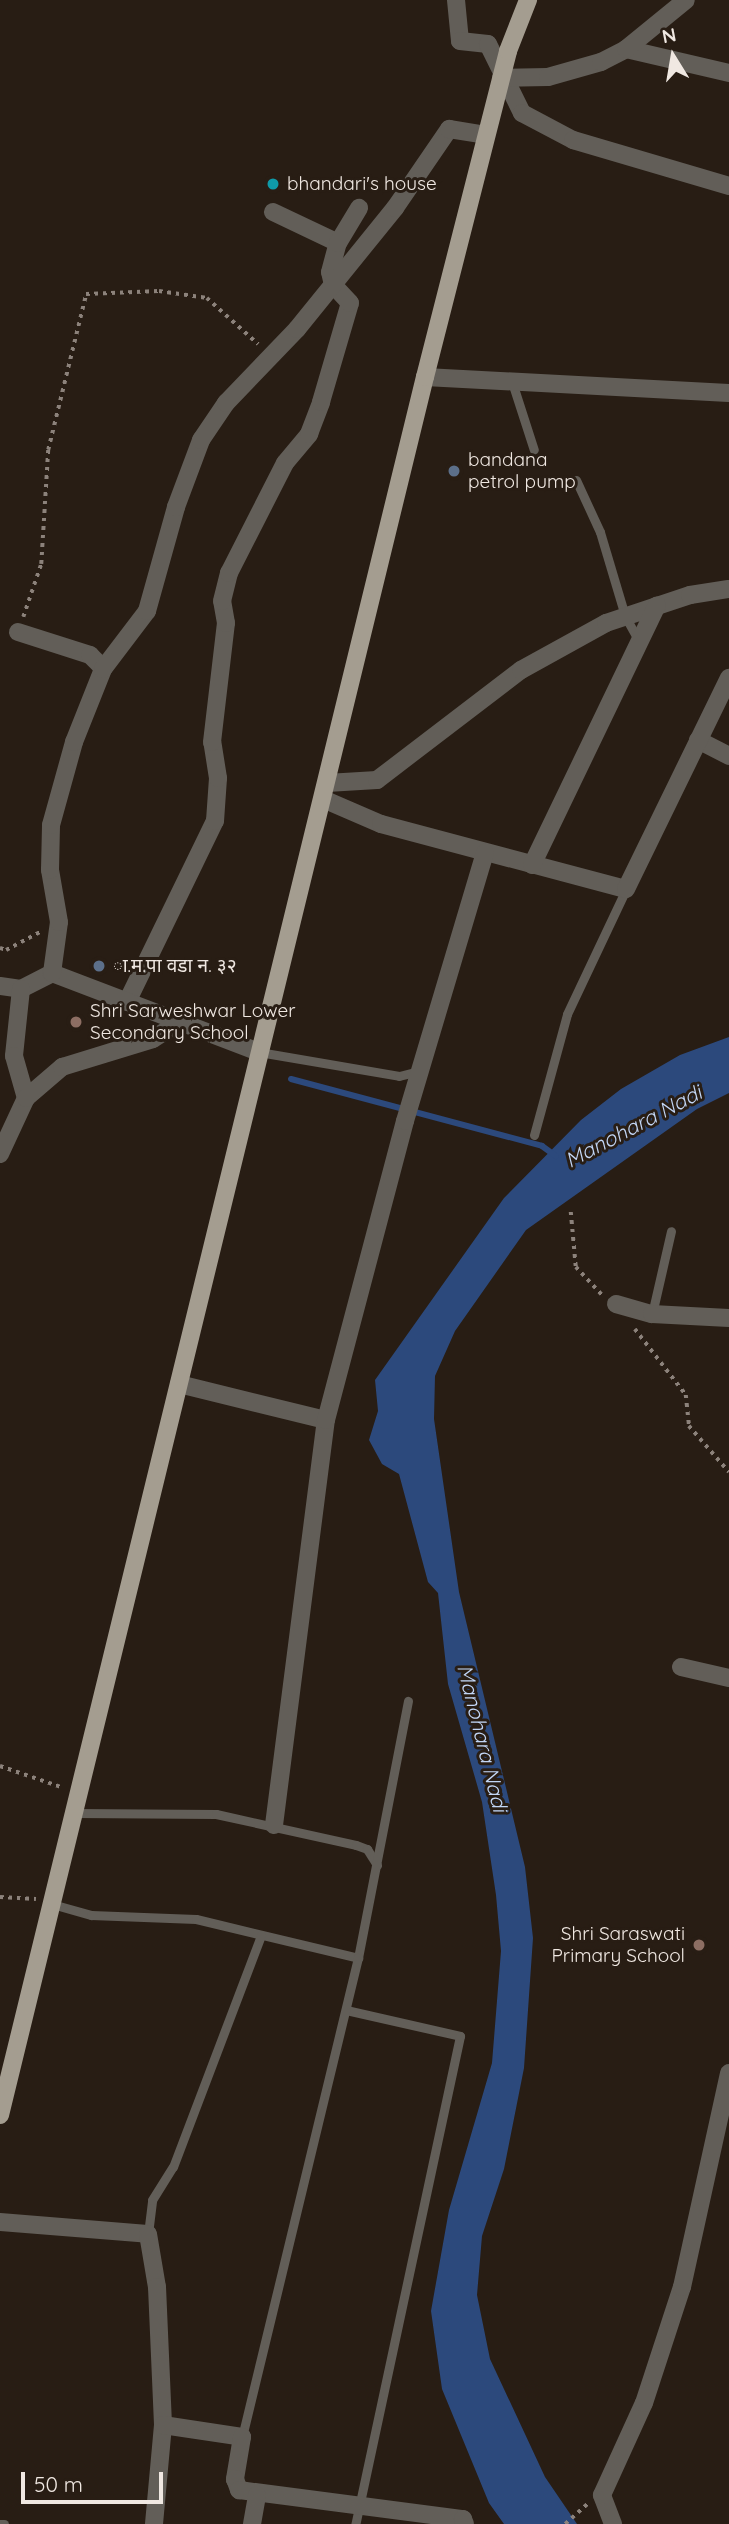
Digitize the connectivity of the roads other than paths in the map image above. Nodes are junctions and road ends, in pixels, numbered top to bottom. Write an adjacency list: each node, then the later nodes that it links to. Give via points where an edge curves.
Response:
1 (456, 0): 6 (street, via 460,41 488,44)
2 (528, 0): 6 (main road)
3 (685, 0): 4 (street)
4 (626, 49): 5 (street); 6 (street, via 548,77)
5 (729, 73)
6 (501, 78): 7 (main road); 8 (street, via 522,113 548,131)
7 (486, 135): 12 (street, via 449,129 396,208); 13 (main road)
8 (729, 186)
9 (359, 208): 11 (street)
10 (273, 212): 11 (street)
11 (338, 243): 12 (street, via 330,272)
12 (332, 285): 23 (street, via 226,403 201,440 176,507 147,611); 34 (street, via 349,303 321,402 309,433 285,463 229,573 222,601 226,623 212,742 218,778 215,821)
13 (425, 377): 14 (street); 27 (main road)
14 (511, 380): 15 (street); 16 (lane)
15 (729, 393)
16 (534, 450)
17 (576, 480): 20 (lane, via 600,532)
18 (729, 589): 19 (street)
19 (657, 605): 20 (street); 22 (street)
20 (625, 616): 22 (lane); 27 (street, via 520,670 377,780)
21 (18, 632): 23 (street, via 90,655)
22 (639, 642): 29 (street)
23 (103, 668): 31 (street, via 74,742 51,824 50,870 58,922)
24 (729, 678): 25 (street)
25 (698, 740): 26 (street); 30 (street)
26 (729, 756)
27 (325, 791): 28 (street, via 381,824); 36 (main road)
28 (485, 853): 29 (street); 37 (street)
29 (532, 865): 30 (street)
30 (626, 889): 39 (lane, via 567,1014)
31 (52, 973): 33 (street); 34 (street)
32 (0, 986): 33 (street)
33 (21, 989): 38 (street, via 14,1056)
34 (127, 1002): 35 (street)
35 (178, 1023): 36 (street); 38 (street, via 153,1039 62,1067)
36 (259, 1052): 37 (lane); 45 (main road)
37 (417, 1078): 46 (street)
38 (26, 1098): 40 (street)
39 (534, 1135)
40 (0, 1154)
41 (671, 1231): 43 (lane)
42 (616, 1304): 43 (street)
43 (652, 1314): 44 (street)
44 (729, 1318)
45 (179, 1384): 46 (street); 50 (main road)
46 (326, 1420): 51 (street)
47 (681, 1667): 48 (street)
48 (729, 1678)
49 (408, 1702): 52 (lane)
50 (75, 1812): 51 (lane, via 173,1810); 53 (main road)
51 (274, 1825): 52 (lane, via 367,1849)
52 (377, 1867): 55 (lane)
53 (52, 1904): 54 (lane, via 91,1915 197,1919); 58 (main road)
54 (261, 1935): 55 (lane); 60 (lane, via 173,2167 152,2200)
55 (358, 1958): 56 (lane)
56 (346, 2010): 62 (lane); 64 (lane, via 460,2036)
57 (729, 2073): 69 (street, via 682,2287 644,2403 602,2495)
58 (0, 2115)
59 (0, 2222): 60 (street)
60 (148, 2234): 61 (street, via 157,2287)
61 (163, 2425): 62 (street); 65 (street)
62 (242, 2437): 63 (street, via 235,2479 239,2490)
63 (257, 2495): 64 (street); 66 (street)
64 (358, 2505): 67 (lane); 68 (street, via 463,2519)
65 (154, 2524)
66 (252, 2524)
67 (355, 2524)
68 (465, 2524)
69 (613, 2524)

